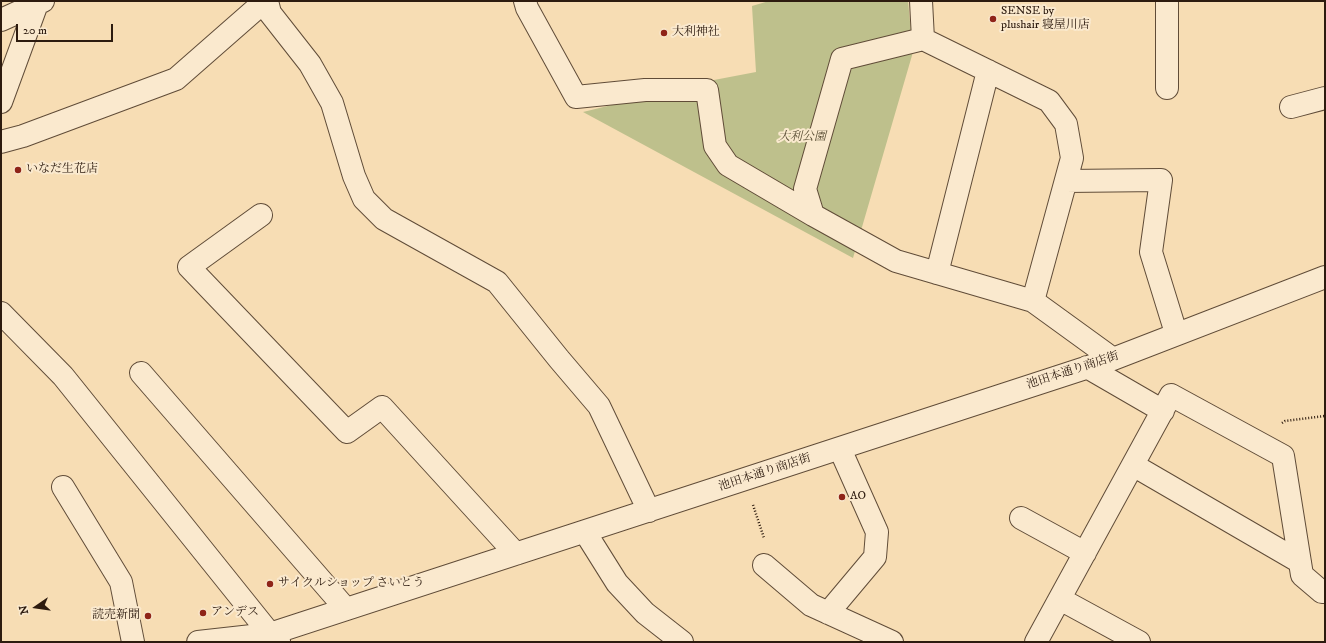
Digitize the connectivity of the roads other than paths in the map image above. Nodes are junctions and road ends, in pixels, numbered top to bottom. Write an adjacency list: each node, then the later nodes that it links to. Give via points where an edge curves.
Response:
1 (266, 1): 13 (street, via 176,79); 29 (street, via 270,13 310,64 332,103 354,176 364,199 384,219 497,282 599,406)
2 (525, 1): 16 (street, via 576,97 645,90 707,90 715,146 728,165)
3 (921, 1): 7 (street)
4 (1167, 1): 9 (street)
5 (39, 2): 6 (street); 11 (street)
6 (1, 20)
7 (923, 39): 8 (street); 16 (street, via 842,59 805,189)
8 (988, 71): 14 (street, via 1049,101 1066,124 1072,158); 17 (street)
9 (1167, 88)
10 (1325, 98): 12 (street)
11 (1, 102)
12 (1291, 107)
13 (1, 142)
14 (1066, 181): 19 (street); 21 (street, via 1161,180 1151,252)
15 (261, 215): 33 (street, via 189,267 347,432 382,407)
16 (813, 215): 17 (street, via 896,261)
17 (937, 273): 19 (street)
18 (1325, 277): 21 (street, 池田本通り商店街)
19 (1033, 301): 22 (street)
20 (1, 313): 40 (street, via 63,376)
21 (1176, 334): 22 (street, 池田本通り商店街)
22 (1113, 358): 23 (street, 池田本通り商店街)
23 (1087, 367): 25 (street); 26 (street, 池田本通り商店街)
24 (141, 373): 38 (street)
25 (1163, 411): 27 (street); 34 (street, via 1171,395 1283,456)
26 (840, 449): 29 (street, 池田本通り商店街); 39 (street, via 877,532 874,557)
27 (1133, 466): 32 (street); 34 (street)
28 (63, 487): 41 (street, via 121,582)
29 (649, 511): 31 (street, 池田本通り商店街)
30 (1021, 518): 32 (street)
31 (585, 532): 33 (street, 池田本通り商店街); 43 (street, via 617,583 645,613)
32 (1085, 553): 37 (street)
33 (516, 554): 38 (street, 池田本通り商店街)
34 (1300, 562): 36 (street, via 1302,575)
35 (764, 564): 39 (street, via 811,605)
36 (1325, 592)
37 (1060, 599): 45 (street); 46 (street)
38 (346, 609): 40 (street, 池田本通り商店街)
39 (828, 613): 44 (street)
40 (275, 638): 42 (street, 池田本通り商店街)
41 (133, 642)
42 (198, 642)
43 (682, 642)
44 (892, 642)
45 (1036, 642)
46 (1139, 642)

